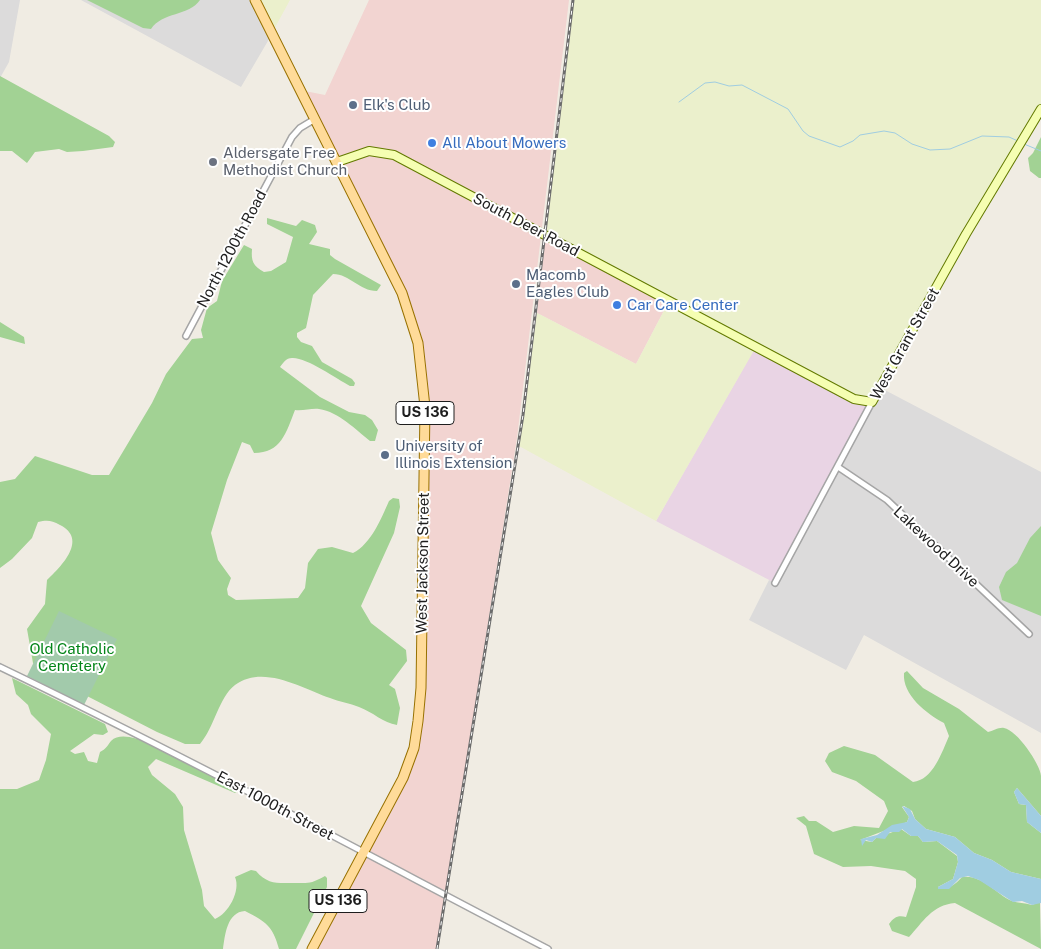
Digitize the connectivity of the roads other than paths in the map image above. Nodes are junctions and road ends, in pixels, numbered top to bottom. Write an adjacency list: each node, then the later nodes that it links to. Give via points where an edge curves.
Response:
1 (255, 0): 3 (main road, West Jackson Street / US 136)
2 (1041, 109): 6 (main road, West Grant Street, via 966,234)
3 (316, 119): 4 (main road, West Jackson Street / US 136); 5 (street, North 1200th Road, via 292,137)
4 (337, 162): 6 (main road, South Deer Road, via 369,151 394,155 854,398); 11 (main road, West Jackson Street / US 136, via 405,301 421,360 425,407 418,721 414,748 405,773)
5 (186, 336)
6 (872, 402): 7 (street, West Grant Street)
7 (838, 467): 8 (street, West Grant Street); 9 (street, Lakewood Drive, via 887,500)
8 (775, 582)
9 (1028, 634)
10 (0, 667): 11 (street, East 1000th Street, via 146,738)
11 (364, 853): 12 (main road, US 136); 13 (street, East 1000th Street)
12 (312, 949)
13 (548, 949)

